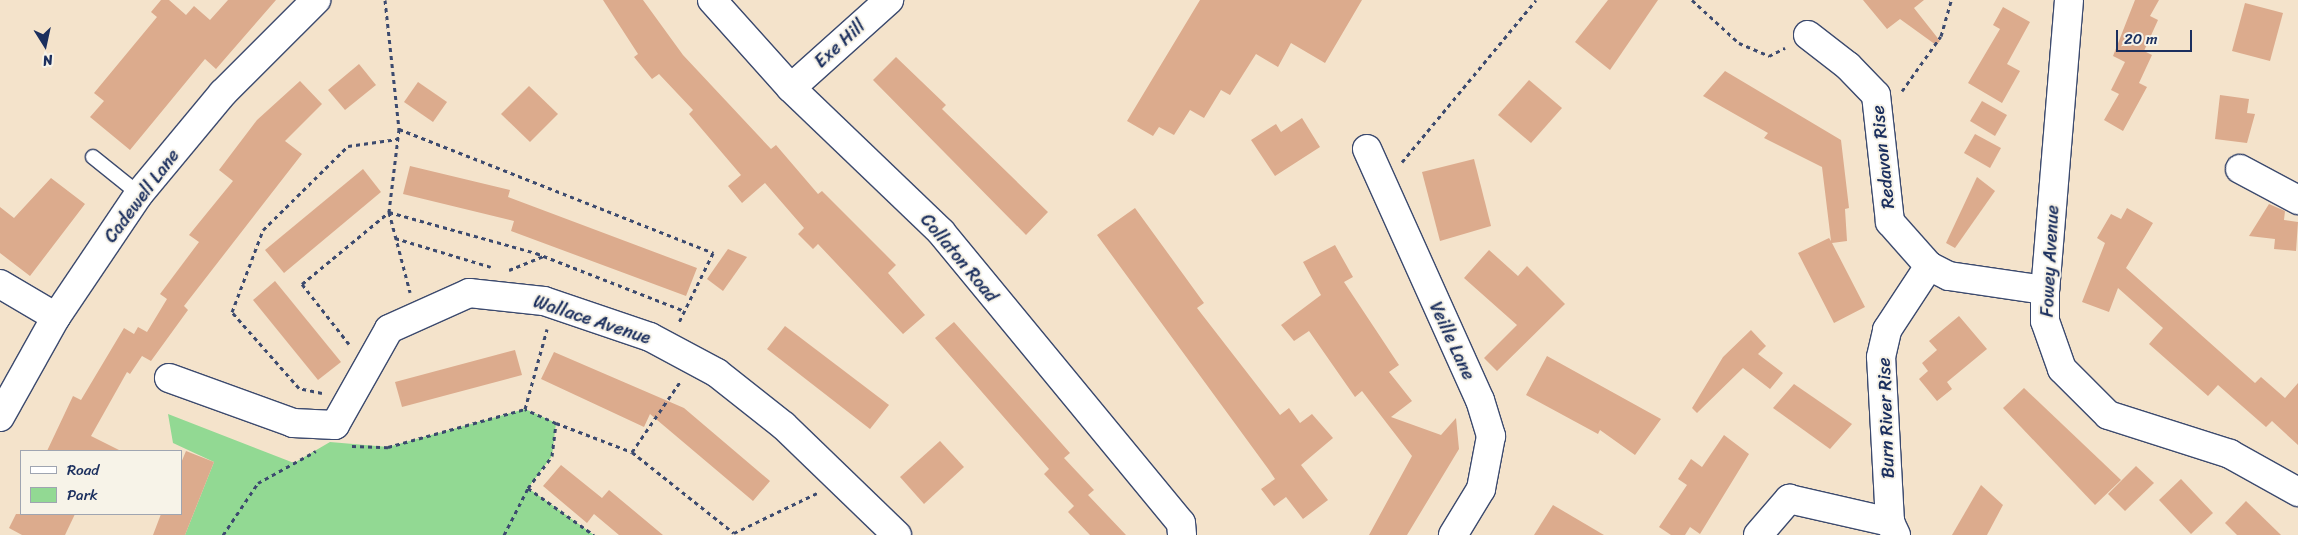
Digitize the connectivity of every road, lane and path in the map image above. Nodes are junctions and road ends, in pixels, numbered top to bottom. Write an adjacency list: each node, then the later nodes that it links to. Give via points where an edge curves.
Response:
1 (316, 0): 18 (street, Cadewell Lane, via 223,93)
2 (384, 0): 12 (path)
3 (712, 0): 10 (street, Collaton Road)
4 (889, 0): 10 (street, Exe Hill)
5 (1536, 0): 17 (path)
6 (1692, 0): 9 (path, via 1740,43 1769,56)
7 (1950, 0): 11 (path, via 1941,36 1898,97)
8 (2068, 0): 24 (street, Fowey Avenue)
9 (1808, 35): 11 (street, Redavon Rise, via 1848,66)
10 (791, 88): 45 (street, Collaton Road, via 941,232 1181,523)
11 (1877, 101): 21 (street, Redavon Rise, via 1890,222)
12 (399, 129): 13 (path); 28 (path, via 713,253)
13 (398, 139): 26 (path, via 389,212 406,287); 31 (path, via 348,146 263,230 232,312 299,388)
14 (1367, 149): 17 (street, Veille Lane)
15 (93, 158): 18 (lane)
16 (2240, 169): 19 (street)
17 (1384, 183): 46 (street, Veille Lane, via 1480,400 1491,436 1482,489)
18 (139, 194): 27 (street, Cadewell Lane)
19 (2298, 200)
20 (544, 256): 22 (path)
21 (1929, 266): 24 (street, via 1949,276); 40 (street, Burn River Rise, via 1887,330 1881,357)
22 (506, 271)
23 (0, 284): 27 (street)
24 (2045, 290): 39 (street, Fowey Avenue, via 2045,321 2062,370 2108,415 2230,454)
25 (554, 304): 26 (street, Wallace Avenue, via 469,293); 28 (street, Wallace Avenue); 32 (path)
26 (422, 313): 31 (street, Wallace Avenue, via 389,329)
27 (56, 317): 33 (street, Cadewell Lane)
28 (667, 346): 29 (street, Wallace Avenue)
29 (695, 361): 36 (path); 37 (street, Wallace Avenue, via 717,373 784,426)
30 (169, 378): 35 (street)
31 (348, 398): 35 (street, Wallace Avenue)
32 (525, 409): 34 (path); 35 (path, via 388,448)
33 (0, 417)
34 (556, 423): 36 (path); 38 (path, via 552,456)
35 (332, 434): 41 (path, via 258,483)
36 (632, 452): 37 (path, via 734,533)
37 (842, 481): 44 (street, Wallace Avenue)
38 (528, 488): 42 (path); 43 (path)
39 (2298, 492)
40 (1893, 528): 47 (street, Burn River Rise, via 1788,499)
41 (223, 535)
42 (504, 535)
43 (594, 535)
44 (897, 535)
45 (1182, 535)
46 (1453, 535)
47 (1758, 535)

